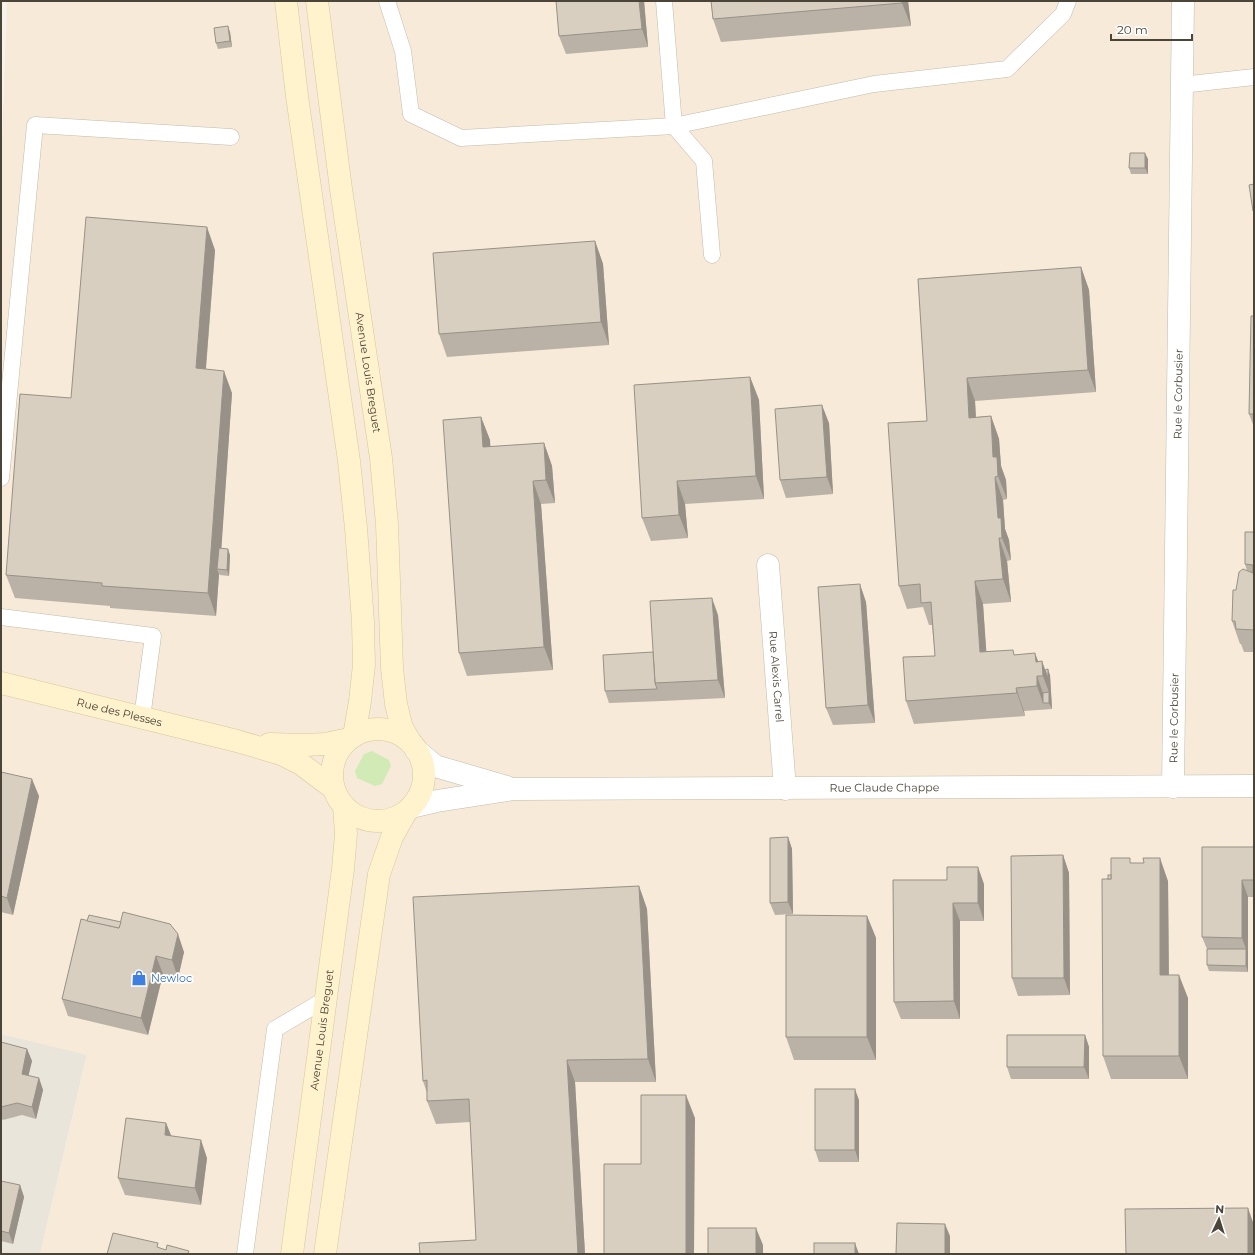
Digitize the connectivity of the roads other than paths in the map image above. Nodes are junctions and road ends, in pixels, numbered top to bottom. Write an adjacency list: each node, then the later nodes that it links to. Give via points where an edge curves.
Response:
1 (286, 1): 17 (street, via 297,96 350,461 364,665)
2 (317, 1): 19 (street, Avenue Louis Breguet, via 380,458 387,524 392,668 396,704 402,728)
3 (386, 1): 9 (lane, via 403,51 411,114 461,138)
4 (664, 1): 9 (lane)
5 (1068, 1): 9 (lane, via 1064,14 1007,69 874,84)
6 (1183, 1): 8 (street, Rue le Corbusier)
7 (1254, 77): 8 (lane)
8 (1181, 85): 21 (street, Rue le Corbusier)
9 (674, 126): 11 (lane, via 704,161)
10 (231, 137): 12 (lane, via 35,125)
11 (712, 255)
12 (1, 478)
13 (768, 565): 23 (street, Rue Alexis Carrel)
14 (1, 617): 16 (lane, via 153,636)
15 (1, 683): 16 (street, Rue des Plesses)
16 (142, 718): 18 (street, Rue des Plesses)
17 (352, 737): 18 (street, Rue des Plesses, via 325,744 306,745); 19 (street, via 368,730 384,730 399,734); 24 (street, via 340,749 334,761 332,774)
18 (238, 741): 24 (street, Rue des Plesses, via 281,754 301,764)
19 (414, 747): 22 (street, Rue Claude Chappe, via 435,766); 25 (street, via 422,761 424,779 419,797)
20 (1254, 786): 21 (street, Rue Claude Chappe)
21 (1173, 787): 23 (street, Rue Claude Chappe)
22 (514, 789): 23 (street, Rue Claude Chappe); 25 (street, Rue Claude Chappe, via 437,801)
23 (785, 789)
24 (338, 797): 25 (street, via 354,815 367,820 394,819); 26 (street, Avenue Louis Breguet, via 346,834)
25 (408, 810): 29 (street, via 392,837 379,874)
26 (326, 999): 27 (lane, via 275,1029); 28 (street, Avenue Louis Breguet)
27 (245, 1254)
28 (292, 1254)
29 (325, 1254)

